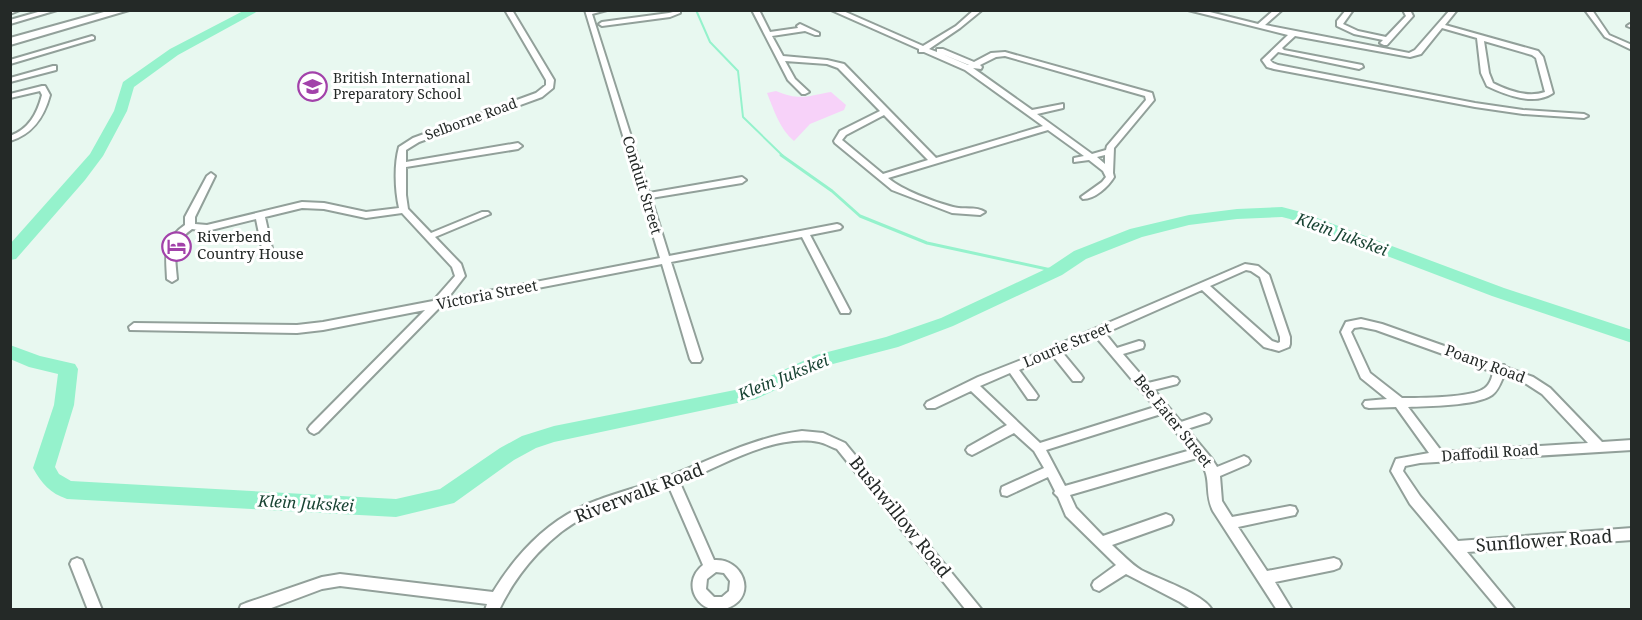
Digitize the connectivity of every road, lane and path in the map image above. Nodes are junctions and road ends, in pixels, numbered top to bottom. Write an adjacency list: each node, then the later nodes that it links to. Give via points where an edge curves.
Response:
1 (17, 10): 17 (street)
2 (54, 10): 18 (street)
3 (124, 10): 30 (main road)
4 (508, 10): 54 (street, Selborne Road, via 550,80 549,88 411,142 402,149)
5 (604, 10): 16 (street)
6 (676, 10): 19 (street, via 670,15)
7 (755, 10): 25 (street)
8 (834, 10): 31 (street)
9 (979, 10): 31 (street)
10 (1191, 10): 21 (street)
11 (1279, 10): 21 (street)
12 (1350, 10): 29 (street, via 1338,23 1341,26)
13 (1406, 10): 29 (street, via 1410,16)
14 (1454, 10): 22 (street)
15 (1588, 10): 33 (street, via 1604,33)
16 (588, 11): 59 (street, Conduit Street)
17 (10, 12)
18 (10, 22)
19 (602, 24)
20 (797, 24): 23 (street)
21 (1260, 26): 24 (street)
22 (1441, 26): 28 (street); 34 (street, via 1415,54)
23 (805, 28): 25 (street); 26 (street)
24 (1293, 33): 32 (street); 34 (street)
25 (768, 34): 35 (street)
26 (817, 34)
27 (92, 38): 36 (street)
28 (1480, 38): 28 (street, via 1490,84 1518,94 1550,93 1538,55)
29 (1387, 39): 34 (street)
30 (10, 42)
31 (925, 48): 37 (street)
32 (1278, 48): 38 (street, via 1290,55); 46 (street, via 1266,60 1281,68 1475,105)
33 (1632, 48)
34 (1380, 50)
35 (781, 58): 41 (street, via 792,80); 44 (street, via 842,66)
36 (10, 62)
37 (971, 67): 45 (street); 50 (street, via 1005,54 1146,93 1150,100)
38 (1359, 67)
39 (53, 68): 40 (street)
40 (10, 80)
41 (805, 92)
42 (10, 96): 48 (street, via 42,88 46,95 29,130)
43 (1060, 106): 45 (street)
44 (886, 111): 53 (street); 57 (street, via 837,138 842,147)
45 (1031, 112): 47 (street)
46 (1584, 116)
47 (1050, 127): 51 (street); 53 (street)
48 (10, 139)
49 (518, 146): 54 (street)
50 (1108, 152): 51 (street); 55 (street)
51 (1089, 156): 52 (street); 55 (street)
52 (1077, 160)
53 (934, 161): 57 (street)
54 (401, 165): 61 (street, Selborne Road)
55 (1109, 172): 60 (street, via 1108,180)
56 (211, 176): 65 (street, via 190,217)
57 (881, 177): 62 (street, via 900,191 952,210)
58 (742, 180): 59 (street)
59 (645, 196): 70 (street, Conduit Street)
60 (1086, 197)
61 (404, 210): 63 (street, via 366,215 302,205); 68 (street)
62 (980, 212)
63 (260, 214): 65 (street, via 207,228); 69 (street)
64 (485, 214): 68 (street)
65 (190, 226): 71 (street, via 171,243)
66 (837, 227): 67 (street, Victoria Street)
67 (805, 234): 70 (street, Victoria Street); 74 (street)
68 (428, 237): 73 (street, via 460,273)
69 (268, 253)
70 (665, 260): 73 (street, Victoria Street); 80 (street, Conduit Street)
71 (172, 279)
72 (1204, 286): 72 (street, Lourie Street, via 1245,267 1263,272 1285,344 1268,345); 76 (street, Lourie Street)
73 (435, 306): 75 (street, Victoria Street, via 297,329); 95 (street)
74 (845, 311)
75 (134, 327)
76 (1098, 332): 78 (street, Lourie Street); 79 (street, Bee Eater Street)
77 (1139, 345): 79 (street)
78 (1055, 351): 81 (street, Lourie Street); 83 (street)
79 (1116, 352): 86 (street, Bee Eater Street)
80 (696, 358)
81 (1012, 368): 85 (street, Lourie Street); 87 (street)
82 (1500, 368): 88 (street, via 1486,394); 88 (street, Poany Road, via 1378,327 1350,325 1346,332 1365,375); 97 (street, Poany Road, via 1542,388)
83 (1077, 378)
84 (1173, 381): 86 (street)
85 (972, 385): 90 (street, Lourie Street); 93 (street)
86 (1147, 388): 91 (street, Bee Eater Street)
87 (1032, 396)
88 (1398, 402): 89 (street); 102 (street)
89 (1369, 404)
90 (931, 405)
91 (1164, 409): 94 (street, Bee Eater Street); 99 (street)
92 (1205, 419): 94 (street)
93 (1016, 426): 99 (street); 100 (street)
94 (1179, 427): 101 (street, Bee Eater Street)
95 (314, 429)
96 (817, 436): 106 (street, Riverwalk Road, via 765,442); 125 (street, Bushwillow Road, via 841,446)
97 (1597, 445): 98 (street, Daffodil Road); 102 (street, Daffodil Road)
98 (1632, 445)
99 (1038, 448): 104 (street)
100 (972, 450)
101 (1200, 452): 105 (street, Bee Eater Street); 108 (street)
102 (1439, 457): 114 (street, Daffodil Road, via 1408,459 1400,462 1397,471 1415,500)
103 (1244, 461): 105 (street)
104 (1051, 470): 107 (street); 108 (street)
105 (1215, 473): 111 (street, Bee Eater Street, via 1215,501)
106 (673, 481): 118 (street); 121 (street, Riverwalk Road, via 604,502 561,525 528,555)
107 (1007, 491)
108 (1060, 493): 113 (street, via 1071,512)
109 (1290, 511): 111 (street)
110 (1166, 520): 113 (street)
111 (1228, 523): 119 (street, Bee Eater Street)
112 (1632, 534): 114 (street, Sunflower Road)
113 (1101, 543): 117 (street)
114 (1456, 547): 127 (street)
115 (77, 564): 123 (street)
116 (1334, 564): 119 (street)
117 (1125, 567): 120 (street); 122 (street)
118 (711, 568)
119 (1264, 578): 126 (street, Bee Eater Street)
120 (1099, 585)
121 (494, 604): 124 (street, Riverwalk Road, via 340,580)
122 (1193, 607)
123 (95, 609)
124 (246, 609)
125 (975, 609)
126 (1285, 609)
127 (1508, 609)

